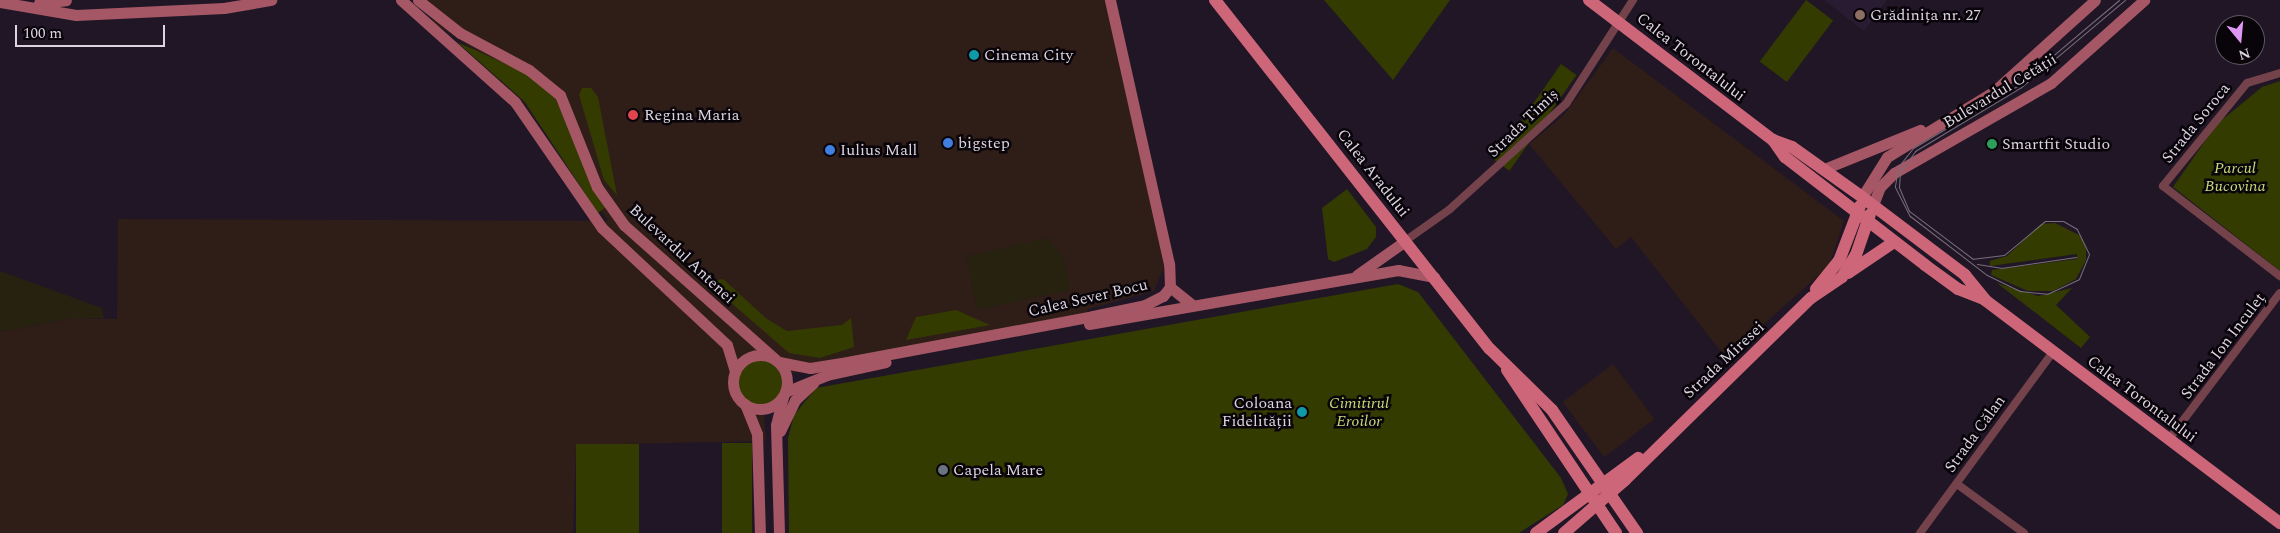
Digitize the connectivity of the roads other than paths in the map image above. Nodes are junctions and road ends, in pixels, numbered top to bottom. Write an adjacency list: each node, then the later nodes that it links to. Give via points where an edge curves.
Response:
1 (66, 0): 12 (main road)
2 (271, 0): 12 (main road, via 224,8 76,15)
3 (401, 0): 36 (main road, via 514,102 602,228 727,345)
4 (418, 0): 34 (main road, Bulevardul Antenei, via 460,33 529,70 560,95 597,187 624,225)
5 (1110, 0): 28 (main road, Calea Sever Bocu, via 1168,257)
6 (1215, 0): 22 (main road, Calea Aradului)
7 (1589, 0): 13 (main road, Calea Torontalului)
8 (1633, 0): 13 (street, Strada Timiș)
9 (2095, 0): 15 (main road, Bulevardul Cetății, via 2004,84)
10 (2144, 0): 19 (main road, Bulevardul Cetății, via 2051,84 1894,173 1882,184)
11 (0, 2): 12 (main road)
12 (30, 5)
13 (1618, 21): 16 (main road, Calea Torontalului); 22 (street, Strada Timiș, via 1566,104 1491,174)
14 (2280, 73): 24 (street, Strada Soroca, via 2247,83 2163,186)
15 (1948, 123): 17 (main road, via 1912,132); 18 (main road, Bulevardul Cetății, via 1887,157)
16 (1773, 140): 17 (main road, Calea Torontalului, via 1792,147); 20 (main road, Calea Torontalului, via 1785,157)
17 (1824, 169): 18 (main road, Calea Torontalului)
18 (1862, 197): 19 (main road, Calea Torontalului); 20 (main road, Strada Miresei)
19 (1873, 205): 21 (main road, Strada Miresei); 31 (main road, Calea Torontalului, via 1965,275)
20 (1858, 213): 21 (main road, Calea Torontalului); 30 (main road, Strada Miresei, via 1839,261)
21 (1868, 221): 23 (main road, Calea Torontalului); 26 (main road, Strada Miresei, via 1856,255)
22 (1405, 241): 25 (main road, Calea Aradului); 27 (main road)
23 (1894, 242): 26 (main road); 31 (main road, Calea Torontalului, via 1958,289)
24 (2280, 276)
25 (1434, 277): 27 (main road, Calea Sever Bocu, via 1404,270); 35 (main road, Calea Aradului)
26 (1842, 277): 30 (main road, Strada Miresei)
27 (1348, 278): 32 (main road, Calea Sever Bocu)
28 (1170, 287): 32 (main road); 34 (main road, Calea Sever Bocu, via 1163,296 1145,305 1093,316 818,367)
29 (2280, 293): 41 (street, Strada Ion Inculeț)
30 (1811, 298): 43 (main road, Strada Miresei, via 1659,444)
31 (1986, 300): 33 (main road, Calea Torontalului)
32 (1192, 305): 37 (main road, Calea Sever Bocu)
33 (2053, 352): 41 (main road, Calea Torontalului); 42 (street, Strada Călan)
34 (777, 361): 36 (main road, via 752,356); 38 (main road, via 787,376)
35 (1505, 365): 43 (main road, Calea Aradului, via 1552,410); 44 (main road, Calea Aradului)
36 (735, 374): 39 (main road, via 736,392)
37 (822, 376): 38 (main road, Calea Sever Bocu); 40 (main road, via 795,400)
38 (784, 393): 39 (main road, via 766,408); 40 (main road)
39 (744, 403): 47 (main road, via 757,434)
40 (777, 439): 48 (main road)
41 (2169, 439): 46 (main road, Calea Torontalului)
42 (1957, 484): 53 (street, Strada Călan); 54 (street)
43 (1608, 488): 44 (main road, Strada Miresei); 45 (main road, Strada Miresei); 52 (main road, Calea Aradului)
44 (1591, 493): 45 (main road, Calea Aradului); 49 (main road, Strada Miresei)
45 (1598, 504): 50 (main road, Strada Miresei); 51 (main road, Calea Aradului)
46 (2280, 523)
47 (760, 533)
48 (779, 533)
49 (1536, 533)
50 (1564, 533)
51 (1616, 533)
52 (1637, 533)
53 (1920, 533)
54 (2024, 533)

